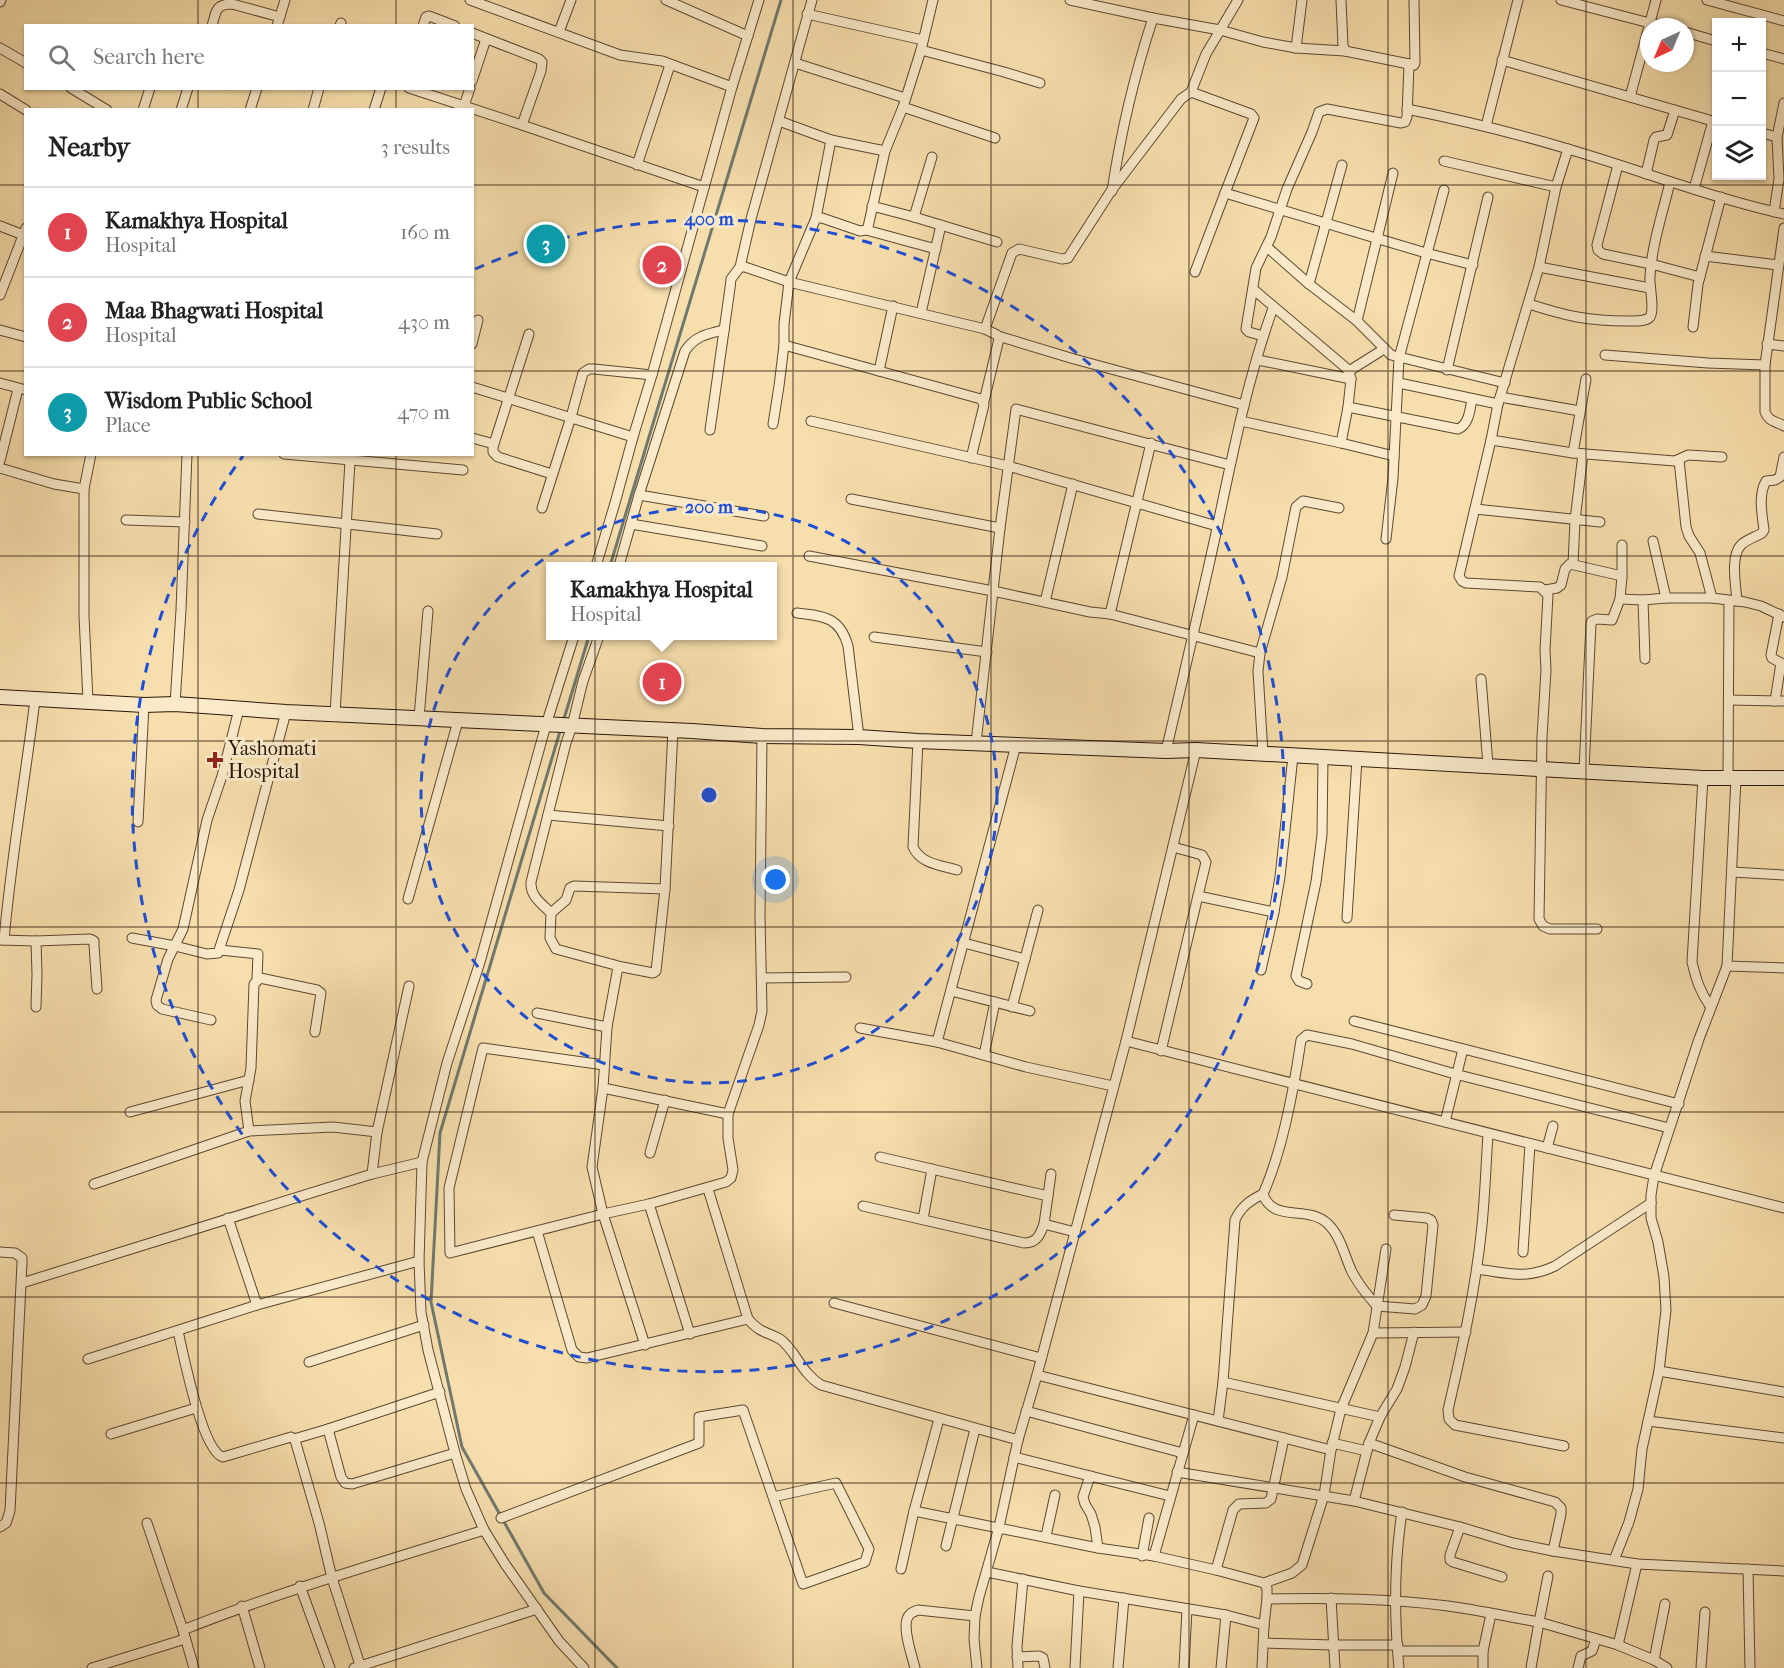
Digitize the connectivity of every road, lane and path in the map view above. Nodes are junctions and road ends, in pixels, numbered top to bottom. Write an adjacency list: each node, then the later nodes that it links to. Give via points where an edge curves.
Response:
1 (285, 0): 23 (street)
2 (470, 0): 18 (street)
3 (571, 0): 30 (street)
4 (666, 0): 33 (street)
5 (759, 0): 33 (street)
6 (812, 0): 20 (street)
7 (933, 0): 36 (street)
8 (1070, 0): 19 (street)
9 (1128, 0): 19 (street)
10 (1238, 0): 29 (street)
11 (1302, 0): 38 (street)
12 (1341, 0): 39 (street)
13 (1414, 0): 46 (street, via 1415,63)
14 (1518, 0): 43 (street)
15 (1561, 0): 24 (street)
16 (1656, 0): 22 (street)
17 (1707, 0): 25 (street)
18 (485, 3): 30 (street)
19 (1127, 12): 21 (street)
20 (807, 14): 36 (street); 45 (street)
21 (1153, 18): 29 (street); 98 (street, via 1130,92)
22 (1651, 18)
23 (278, 21): 26 (street, via 224,4 218,8)
24 (1640, 21)
25 (1784, 21)
26 (213, 24)
27 (424, 24): 28 (street, via 429,15)
28 (450, 24)
29 (1220, 30): 38 (street); 59 (street)
30 (559, 32): 47 (street, via 620,55)
31 (474, 34): 34 (street)
32 (1694, 35): 35 (street)
33 (748, 36): 50 (street)
34 (486, 39): 48 (street); 78 (street, via 542,62)
35 (1712, 40)
36 (922, 45): 49 (street); 62 (street)
37 (0, 48): 44 (street)
38 (1296, 48): 39 (street)
39 (1345, 51): 46 (street)
40 (1766, 54): 42 (street)
41 (1640, 58): 61 (street)
42 (1784, 59)
43 (1502, 60): 61 (street); 79 (street)
44 (24, 62)
45 (795, 63): 62 (street); 77 (street)
46 (1409, 64): 74 (street)
47 (670, 65): 50 (street); 88 (street)
48 (474, 75)
49 (1040, 83)
50 (732, 87): 94 (street)
51 (74, 90): 65 (street)
52 (149, 90): 66 (street)
53 (187, 90): 67 (street)
54 (256, 90): 68 (street)
55 (318, 90): 69 (street)
56 (380, 90): 70 (street)
57 (415, 90): 64 (street)
58 (469, 90): 64 (street)
59 (1191, 92): 98 (street, via 1181,99); 99 (street, via 1254,118)
60 (0, 94): 72 (street)
61 (1630, 97): 75 (street)
62 (904, 102): 82 (street); 85 (street)
63 (1784, 103): 81 (street)
64 (464, 106): 71 (street)
65 (104, 108)
66 (144, 108)
67 (181, 108)
68 (251, 108)
69 (313, 108)
70 (375, 108)
71 (470, 108)
72 (24, 109)
73 (474, 109): 78 (street)
74 (1407, 109): 79 (street); 103 (street, via 1406,120 1401,123 1320,110)
75 (1675, 110): 76 (street); 92 (street, via 1667,135 1654,140)
76 (1712, 120)
77 (779, 121): 83 (street); 123 (street)
78 (522, 125): 88 (street)
79 (1486, 126): 84 (street)
80 (1713, 126): 96 (street)
81 (1779, 132): 104 (street)
82 (995, 138)
83 (831, 140): 85 (street); 106 (street)
84 (1568, 149): 90 (street); 95 (street)
85 (885, 151): 102 (street)
86 (932, 157): 105 (street)
87 (1444, 161): 95 (street)
88 (637, 165): 94 (street)
89 (1342, 165): 107 (street)
90 (1618, 165): 92 (street); 120 (street, via 1598,250)
91 (1393, 173): 114 (street)
92 (1646, 174): 93 (street)
93 (1671, 182): 96 (street); 120 (street)
94 (704, 187): 157 (street)
95 (1556, 187): 124 (street)
96 (1694, 189): 101 (street)
97 (1444, 190): 118 (street)
98 (1111, 191): 139 (street, via 1068,258 1019,249 1012,253)
99 (1225, 193): 103 (street); 125 (street)
100 (1488, 197): 121 (street)
101 (1720, 197): 104 (street); 119 (street)
102 (872, 206): 105 (street); 111 (street)
103 (1281, 210): 107 (street); 116 (street)
104 (1779, 213)
105 (914, 217): 108 (street)
106 (816, 218): 111 (street); 127 (street)
107 (1326, 222): 114 (street); 128 (street)
108 (941, 225): 115 (street); 117 (street)
109 (0, 226): 112 (street)
110 (1784, 228): 122 (street)
111 (866, 230): 117 (street)
112 (24, 233)
113 (24, 236): 131 (street)
114 (1377, 238): 118 (street); 137 (street)
115 (997, 242)
116 (1267, 247): 128 (street); 130 (street, via 1256,268)
117 (936, 249): 135 (street)
118 (1426, 253): 121 (street); 152 (street)
119 (1706, 256): 122 (street); 126 (street)
120 (1651, 264): 126 (street); 129 (street)
121 (1473, 265): 155 (street)
122 (1778, 265): 147 (street)
123 (740, 267): 127 (street); 141 (street, via 731,279)
124 (1539, 267): 129 (street); 132 (street)
125 (1196, 272)
126 (1700, 277): 138 (street)
127 (789, 282): 133 (street); 148 (street)
128 (1310, 284): 137 (street)
129 (1650, 288): 132 (street, via 1652,311 1646,320 1581,319)
130 (1252, 289): 134 (street); 146 (street, via 1246,329)
131 (0, 296)
132 (1529, 303): 162 (street)
133 (893, 306): 135 (street); 156 (street)
134 (1274, 308): 146 (street); 158 (street)
135 (921, 313): 139 (street)
136 (478, 320): 144 (street)
137 (1357, 321): 150 (street)
138 (1693, 327)
139 (985, 329): 145 (street)
140 (0, 330): 143 (street)
141 (724, 330): 178 (street); 203 (street, via 697,337 685,351)
142 (529, 334): 165 (street)
143 (24, 336)
144 (474, 336)
145 (998, 336): 168 (street); 169 (street)
146 (1263, 336): 153 (street)
147 (1767, 344): 149 (street); 154 (street)
148 (784, 345): 156 (street); 176 (street)
149 (1784, 346)
150 (1384, 349): 152 (street); 158 (street)
151 (1605, 355): 154 (street)
152 (1400, 358): 155 (street); 161 (street)
153 (1258, 360): 158 (street); 169 (street)
154 (1765, 365): 177 (street, via 1765,412 1772,421)
155 (1447, 369): 162 (street)
156 (879, 371): 168 (street)
157 (652, 375): 172 (street, via 586,371); 179 (street)
158 (1350, 375): 170 (street)
159 (1586, 379): 171 (street)
160 (0, 383): 164 (street)
161 (1399, 383): 166 (street); 173 (street)
162 (1505, 383): 167 (street)
163 (474, 388): 165 (street)
164 (22, 389): 194 (street)
165 (509, 399): 172 (street); 184 (street)
166 (1472, 399): 167 (street); 173 (street, via 1463,428)
167 (1499, 400): 171 (street); 181 (street)
168 (984, 401): 192 (street)
169 (1244, 405): 175 (street)
170 (1348, 407): 173 (street); 183 (street)
171 (1580, 411): 185 (street)
172 (572, 417): 179 (street); 200 (street)
173 (1397, 417): 189 (street)
174 (811, 421): 192 (street)
175 (1241, 421): 183 (street); 196 (street)
176 (773, 424)
177 (1783, 424)
178 (710, 430)
179 (633, 437): 225 (street)
180 (474, 439): 184 (street)
181 (1491, 440): 185 (street); 208 (street)
182 (1151, 443): 196 (street); 197 (street, via 1018,409); 205 (street)
183 (1341, 443): 189 (street)
184 (494, 444): 200 (street, via 493,452 498,457)
185 (1578, 453): 193 (street); 212 (street)
186 (91, 456): 202 (street)
187 (187, 456): 213 (street)
188 (303, 456): 195 (street)
189 (1394, 456): 220 (street)
190 (1722, 457): 193 (street, via 1688,455)
191 (1784, 457): 235 (street, via 1780,477 1764,484 1764,530 1737,552)
192 (971, 458): 197 (street)
193 (1679, 460): 233 (street, via 1686,527 1700,553)
194 (0, 461)
195 (350, 461): 199 (street); 216 (street)
196 (1230, 465): 217 (street)
197 (1008, 466): 201 (street); 218 (street)
198 (0, 468): 202 (street)
199 (463, 470)
200 (552, 474): 206 (street)
201 (1073, 484): 205 (street); 236 (street)
202 (84, 489): 253 (street)
203 (639, 495): 210 (street); 215 (street)
204 (851, 499): 218 (street)
205 (1136, 503): 217 (street); 239 (street)
206 (542, 508)
207 (1339, 508): 246 (street, via 1303,501 1296,507 1282,577)
208 (1475, 509): 212 (street); 229 (street, via 1459,576 1462,580)
209 (258, 514): 216 (street)
210 (764, 516)
211 (126, 520): 213 (street)
212 (1575, 520): 214 (street); 227 (street)
213 (185, 522): 254 (street)
214 (1600, 522)
215 (631, 524): 223 (street); 226 (street)
216 (345, 525): 219 (street); 258 (street)
217 (1217, 526): 241 (street)
218 (1000, 528): 230 (street)
219 (437, 534)
220 (1386, 539)
221 (1653, 541): 232 (street)
222 (1622, 545): 228 (street)
223 (762, 546)
224 (809, 556): 230 (street)
225 (597, 562)
226 (620, 562)
227 (1573, 564): 228 (street); 229 (street, via 1567,565 1561,585)
228 (1622, 576): 231 (street)
229 (1545, 590): 275 (street, via 1548,595)
230 (993, 591): 236 (street); 245 (street)
231 (1620, 598): 234 (street); 276 (street, via 1612,620 1597,619 1590,628)
232 (1666, 598): 233 (street); 234 (street)
233 (1712, 598): 235 (street)
234 (1643, 600): 247 (street)
235 (1733, 601): 240 (street, via 1761,606); 251 (street)
236 (1045, 602): 239 (street)
237 (428, 611): 259 (street)
238 (798, 613): 264 (street, via 828,618 846,638)
239 (1110, 614): 241 (street)
240 (1781, 616): 252 (street, via 1771,655 1781,663)
241 (1193, 636): 246 (street); 269 (street)
242 (874, 637): 245 (street)
243 (573, 640): 261 (street)
244 (598, 640): 261 (street)
245 (987, 652): 266 (street)
246 (1260, 653): 270 (street)
247 (1645, 660)
248 (1481, 679): 274 (street)
249 (0, 697): 250 (main road)
250 (35, 700): 253 (main road); 287 (street, via 23,792)
251 (1729, 700): 252 (street); 278 (street)
252 (1779, 701)
253 (88, 702): 255 (main road)
254 (176, 704): 255 (main road); 256 (main road)
255 (144, 705): 281 (street)
256 (239, 709): 257 (main road); 300 (street, via 207,820 183,929)
257 (286, 712): 258 (main road); 301 (street)
258 (335, 714): 259 (main road)
259 (419, 718): 260 (main road)
260 (458, 721): 261 (main road); 290 (street)
261 (561, 725): 262 (main road); 280 (street, via 566,743); 350 (street, via 447,1064)
262 (672, 730): 263 (main road); 282 (street)
263 (762, 736): 264 (main road); 308 (street)
264 (859, 737): 265 (main road)
265 (918, 741): 266 (main road); 284 (street, via 913,847 925,861)
266 (975, 743): 267 (main road)
267 (1016, 745): 269 (main road); 299 (street)
268 (1196, 750): 269 (main road); 270 (main road); 283 (street)
269 (1166, 751)
270 (1263, 754): 271 (main road)
271 (1293, 756): 272 (main road); 293 (street)
272 (1323, 757): 273 (main road); 310 (street, via 1322,835 1296,975)
273 (1358, 759): 274 (main road); 294 (street)
274 (1488, 765): 275 (main road)
275 (1541, 768): 276 (main road); 295 (street, via 1539,919 1550,929)
276 (1584, 770): 277 (main road)
277 (1703, 778): 278 (main road); 316 (street, via 1692,962 1696,981)
278 (1732, 778): 279 (main road); 285 (street)
279 (1784, 778)
280 (548, 815): 282 (street); 292 (street, via 531,886 536,898)
281 (138, 822)
282 (669, 826): 288 (street)
283 (1173, 847): 289 (street, via 1205,858); 325 (street)
284 (957, 870)
285 (1732, 872): 286 (street); 304 (street)
286 (1784, 875)
287 (5, 879): 297 (street)
288 (665, 889): 292 (street, via 574,886 566,900); 303 (street, via 656,971)
289 (1198, 896): 293 (street); 328 (street)
290 (408, 899)
291 (1038, 910): 302 (street)
292 (551, 912): 303 (street, via 550,938 556,949)
293 (1274, 912): 306 (street)
294 (1347, 918)
295 (1597, 929)
296 (132, 938): 300 (street)
297 (2, 940): 298 (street)
298 (36, 941): 312 (street, via 92,940); 317 (street)
299 (964, 943): 302 (street); 313 (street)
300 (175, 946): 301 (street, via 207,954); 320 (street, via 157,1005)
301 (220, 950): 309 (street, via 258,954)
302 (1025, 959): 315 (street)
303 (617, 966): 322 (street)
304 (1727, 966): 305 (street); 316 (street)
305 (1784, 968)
306 (1260, 970)
307 (846, 977): 308 (street)
308 (762, 978): 339 (street, via 759,1025)
309 (257, 979): 324 (street, via 321,993); 332 (street)
310 (1307, 984)
311 (410, 986): 344 (street)
312 (97, 989)
313 (951, 992): 314 (street); 326 (street)
314 (995, 1002): 315 (street); 329 (street)
315 (1012, 1006): 318 (street)
316 (1710, 1006): 337 (street)
317 (36, 1007)
318 (1030, 1011)
319 (537, 1013): 322 (street)
320 (211, 1020)
321 (1354, 1021): 327 (street)
322 (607, 1027): 330 (street)
323 (860, 1028): 326 (street)
324 (315, 1032)
325 (1126, 1041): 328 (street); 334 (street)
326 (937, 1042): 329 (street)
327 (1463, 1049): 331 (street); 337 (street)
328 (1161, 1051): 333 (street)
329 (984, 1055): 334 (street)
330 (604, 1065): 335 (street); 368 (street, via 483,1048 449,1188 450,1253)
331 (1455, 1074): 333 (street, via 1307,1035 1301,1040); 340 (street); 342 (street)
332 (249, 1080): 338 (street); 343 (street, via 245,1107)
333 (1294, 1084): 340 (street); 357 (street)
334 (1113, 1086): 369 (street)
335 (603, 1088): 336 (street); 363 (street, via 592,1167)
336 (665, 1100): 339 (street); 348 (street)
337 (1678, 1104): 342 (street)
338 (130, 1112)
339 (728, 1114): 356 (street, via 731,1178)
340 (1445, 1122): 345 (street)
341 (1553, 1126): 347 (street)
342 (1669, 1128): 354 (street)
343 (249, 1131): 344 (street, via 333,1127); 355 (street)
344 (377, 1132): 352 (street)
345 (1488, 1134): 346 (street); 374 (street)
346 (1530, 1144): 347 (street); 372 (street)
347 (1546, 1148): 354 (street)
348 (650, 1153)
349 (880, 1157): 351 (street)
350 (422, 1162): 352 (street); 373 (street)
351 (932, 1169): 358 (street); 366 (street)
352 (372, 1174): 365 (street)
353 (1051, 1174): 358 (street)
354 (1654, 1176): 359 (street); 362 (street)
355 (94, 1184)
356 (708, 1189): 360 (street); 379 (street)
357 (1263, 1194): 378 (street, via 1271,1208 1325,1220 1362,1288); 392 (street, via 1240,1209 1235,1220)
358 (1048, 1196): 367 (street)
359 (1651, 1203): 374 (street, via 1540,1273); 390 (street, via 1666,1310)
360 (649, 1204): 363 (street); 385 (street)
361 (863, 1206): 366 (street)
362 (1784, 1208)
363 (603, 1214): 368 (street); 386 (street)
364 (1394, 1215): 378 (street, via 1427,1218 1433,1225 1426,1296 1415,1309)
365 (228, 1218): 375 (street); 377 (street)
366 (923, 1219): 367 (street, via 1024,1243 1036,1240)
367 (1044, 1224): 369 (street)
368 (537, 1231): 386 (street, via 572,1350 587,1358)
369 (1075, 1232): 387 (street)
370 (1386, 1249): 378 (street)
371 (0, 1252): 375 (street, via 22,1258)
372 (1523, 1252)
373 (419, 1262): 377 (street); 380 (street)
374 (1477, 1269): 383 (street)
375 (21, 1283): 430 (street, via 10,1511)
376 (834, 1303): 387 (street)
377 (257, 1305): 381 (street)
378 (1377, 1306): 384 (street)
379 (748, 1319): 385 (street); 400 (street, via 764,1334 780,1340 811,1379 821,1385)
380 (424, 1325): 389 (street); 393 (street)
381 (178, 1330): 388 (street); 395 (street)
382 (1414, 1332): 383 (street); 384 (street); 399 (street, via 1397,1389)
383 (1466, 1332): 411 (street, via 1449,1419 1455,1425)
384 (1373, 1333): 396 (street)
385 (690, 1334): 386 (street)
386 (645, 1345)
387 (1041, 1358): 391 (street)
388 (88, 1359)
389 (309, 1362)
390 (1659, 1371): 394 (street); 402 (street)
391 (1037, 1375): 397 (street); 398 (street)
392 (1223, 1382): 396 (street); 401 (street)
393 (440, 1392): 403 (street); 414 (street)
394 (1784, 1392)
395 (196, 1408): 405 (street); 408 (street, via 211,1446 220,1456)
396 (1341, 1409): 399 (street); 410 (street)
397 (1026, 1411): 409 (street); 413 (street)
398 (1194, 1414): 401 (street); 413 (street)
399 (1380, 1417): 412 (street)
400 (939, 1419): 404 (street); 424 (street)
401 (1218, 1421): 406 (street)
402 (1648, 1421): 407 (street); 440 (street, via 1638,1489)
403 (328, 1429): 408 (street); 414 (street, via 345,1483)
404 (975, 1429): 409 (street); 427 (street)
405 (111, 1434)
406 (1284, 1438): 410 (street); 418 (street)
407 (1784, 1438)
408 (294, 1439): 449 (street)
409 (1018, 1440): 415 (street)
410 (1331, 1446): 412 (street); 419 (street)
411 (1564, 1446)
412 (1368, 1447): 423 (street); 437 (street, via 1559,1504 1561,1514)
413 (1183, 1452): 416 (street)
414 (455, 1453): 433 (street)
415 (1014, 1457): 417 (street); 431 (street)
416 (1177, 1472): 418 (street); 421 (street)
417 (1090, 1476): 421 (street); 436 (street, via 1083,1497 1095,1527)
418 (1274, 1487): 419 (street); 444 (street, via 1266,1503 1239,1504 1233,1510)
419 (1324, 1495): 423 (street); 451 (street, via 1302,1565 1292,1573)
420 (1055, 1496): 434 (street)
421 (1170, 1496): 439 (street)
422 (773, 1497): 422 (street, via 803,1584 865,1562 869,1549 836,1483); 426 (street, via 743,1410 699,1417 699,1443)
423 (1354, 1501): 425 (street)
424 (914, 1511): 427 (street); 442 (street)
425 (1402, 1512): 432 (street); 457 (street)
426 (501, 1518)
427 (952, 1518): 431 (street); 435 (street)
428 (1149, 1518): 438 (street)
429 (147, 1523): 468 (street)
430 (0, 1527)
431 (999, 1527): 434 (street); 446 (street)
432 (1460, 1527): 437 (street); 447 (street, via 1450,1560)
433 (484, 1530): 449 (street); 460 (street)
434 (1046, 1536): 436 (street)
435 (946, 1546)
436 (1098, 1548): 438 (street)
437 (1553, 1551): 440 (street)
438 (1142, 1556): 439 (street)
439 (1154, 1556): 444 (street)
440 (1614, 1560): 441 (street)
441 (1637, 1564): 443 (street); 471 (street)
442 (901, 1569)
443 (1748, 1569): 445 (street); 499 (street)
444 (1216, 1570): 451 (street)
445 (1784, 1571)
446 (987, 1572): 450 (street); 465 (street)
447 (1502, 1576)
448 (1548, 1576): 466 (street)
449 (332, 1578): 452 (street); 478 (street)
450 (1023, 1579): 453 (street); 475 (street)
451 (1263, 1583): 456 (street)
452 (300, 1586): 459 (street); 481 (street)
453 (1079, 1591): 454 (street); 487 (street)
454 (1124, 1598): 461 (street); 488 (street)
455 (1331, 1598): 456 (street); 457 (street); 472 (street)
456 (1267, 1599): 467 (street)
457 (1395, 1601): 463 (street); 473 (street)
458 (1665, 1604): 476 (street)
459 (242, 1606): 468 (street); 480 (street)
460 (537, 1609): 478 (street); 482 (street)
461 (1187, 1609): 464 (street); 489 (street)
462 (1705, 1612): 498 (street)
463 (1491, 1614): 466 (street); 474 (street)
464 (1226, 1615): 467 (street); 490 (street)
465 (975, 1616): 483 (street, via 918,1610 911,1613 906,1629); 484 (street)
466 (1539, 1622): 469 (street); 495 (street)
467 (1264, 1624): 470 (street)
468 (184, 1635): 477 (street); 479 (street)
469 (1596, 1638): 471 (street); 496 (street, via 1592,1651 1581,1656)
470 (1264, 1643): 472 (street); 491 (street)
471 (1618, 1645): 476 (street)
472 (1333, 1646): 473 (street); 492 (street)
473 (1398, 1648): 474 (street); 493 (street)
474 (1483, 1651): 494 (street)
475 (1017, 1657): 485 (street); 486 (street, via 1039,1656)
476 (1654, 1660): 497 (street)
477 (98, 1667)
478 (358, 1667)
479 (194, 1668)
480 (260, 1668)
481 (330, 1668)
482 (584, 1668)
483 (915, 1668)
484 (977, 1668)
485 (1018, 1668)
486 (1045, 1668)
487 (1075, 1668)
488 (1118, 1668)
489 (1184, 1668)
490 (1221, 1668)
491 (1262, 1668)
492 (1335, 1668)
493 (1399, 1668)
494 (1484, 1668)
495 (1531, 1668)
496 (1578, 1668)
497 (1668, 1668)
498 (1701, 1668)
499 (1750, 1668)

